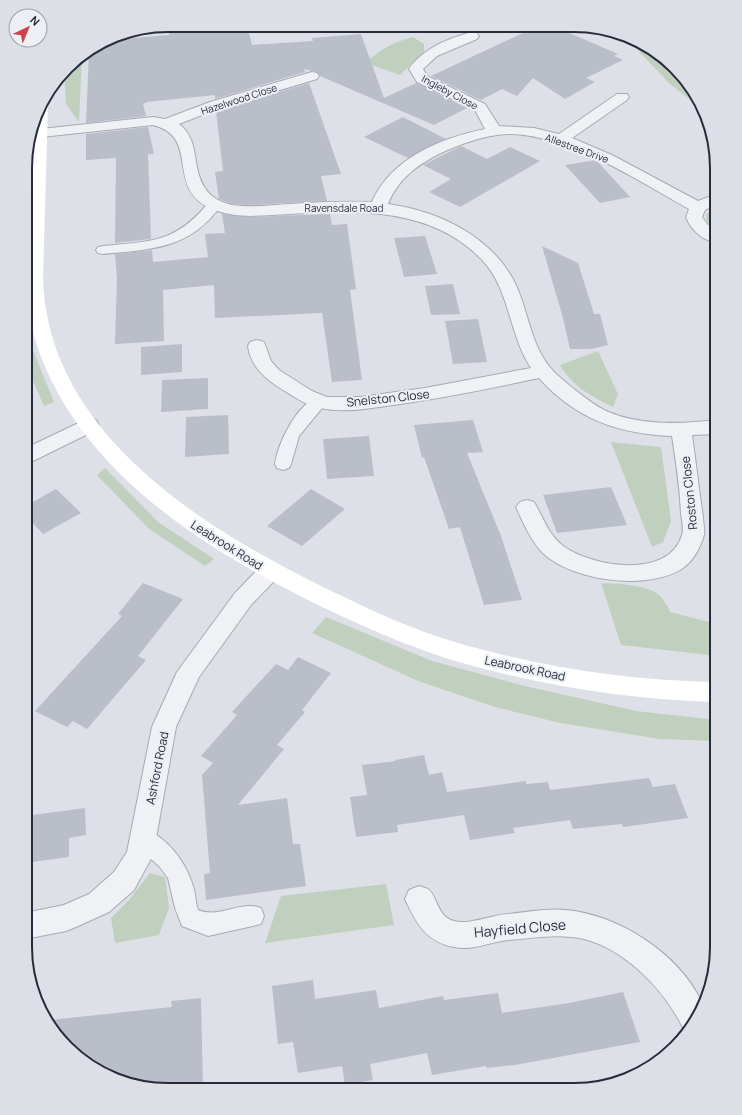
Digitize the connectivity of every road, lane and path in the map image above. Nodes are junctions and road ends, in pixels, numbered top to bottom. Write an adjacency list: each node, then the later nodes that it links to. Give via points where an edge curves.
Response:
1 (472, 36): 6 (street, Ingleby Close, via 438,51 419,63 417,74 422,79 480,107)
2 (312, 76): 5 (street, Hazelwood Close, via 215,105)
3 (622, 97): 8 (street)
4 (41, 119): 7 (street, Leabrook Road)
5 (167, 124): 7 (street, via 153,121 137,122); 10 (street, Ravensdale Road, via 178,130 183,139 194,186 202,196)
6 (494, 131): 8 (street, Allestree Drive, via 535,133); 11 (street, Allestree Drive, via 443,146 414,161 396,176 384,191)
7 (41, 133): 14 (street, Leabrook Road)
8 (560, 140): 12 (street, Allestree Drive, via 630,169)
9 (710, 201): 12 (street)
10 (215, 204): 11 (street, Ravensdale Road, via 234,210 255,211); 15 (lane, via 203,221 188,233 174,239 160,244)
11 (379, 206): 18 (street, Ravensdale Road, via 424,217 455,232 481,249 498,267 507,284 534,356)
12 (697, 207): 13 (street, via 694,220 702,230)
13 (710, 234)
14 (32, 242)
15 (103, 250)
16 (32, 264): 20 (street, Leabrook Road, via 39,324 51,359)
17 (257, 346): 19 (street, Snelston Close, via 263,365 276,377)
18 (543, 371): 19 (street, Snelston Close, via 417,396 359,403); 22 (street, Ravensdale Road, via 578,402 601,417 632,425)
19 (319, 402): 24 (lane, via 295,428 285,446)
20 (89, 425): 23 (street); 26 (street, Leabrook Road, via 129,469 171,508 217,541)
21 (710, 427): 22 (street, Ravensdale Road)
22 (681, 429): 25 (street, Roston Close, via 692,500 693,535 686,552 668,566 643,572 620,573 596,570 576,563 558,554 542,539)
23 (32, 453)
24 (283, 464)
25 (527, 507)
26 (270, 572): 27 (street, Leabrook Road, via 346,609 430,643 496,662 547,674 628,687); 28 (street, Ashford Road, via 243,599 189,672 164,727)
27 (710, 692)
28 (143, 838): 30 (lane, via 163,854 176,869 182,886 184,907 190,918 208,925); 31 (street, Ashford Road, via 140,855 124,881 99,903 66,918)
29 (419, 899): 32 (street, Hayfield Close, via 428,918 441,930 455,935 565,923 594,928 614,937 643,956 673,983 690,1005)
30 (253, 916)
31 (32, 925)
32 (693, 1013)

